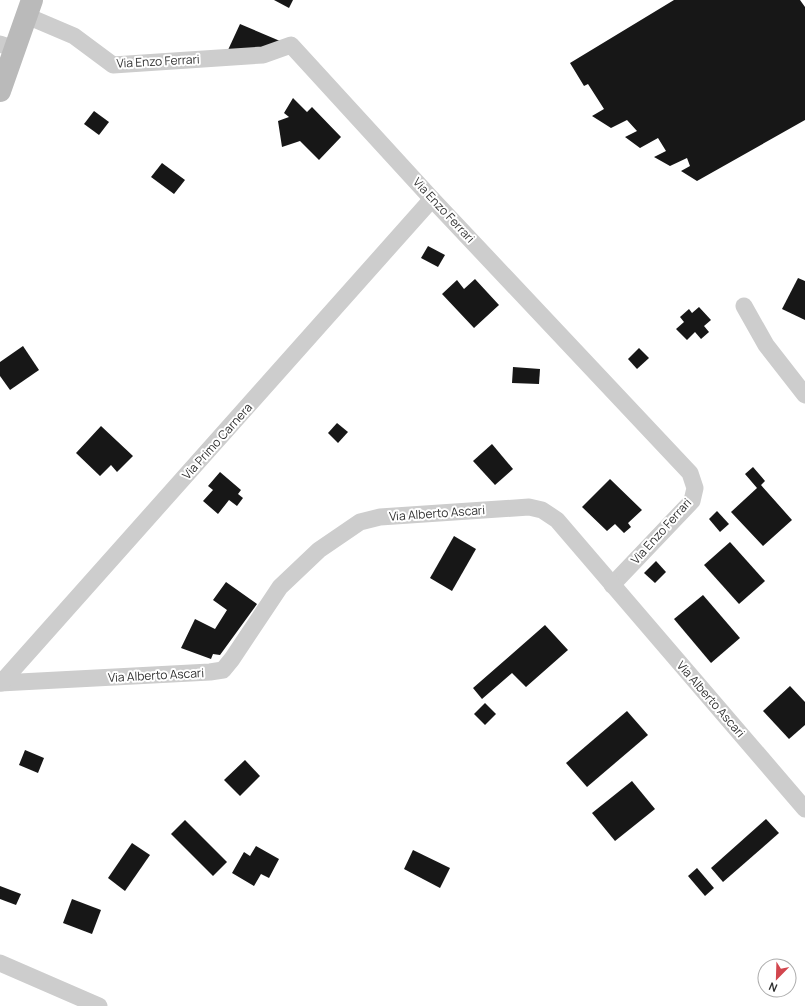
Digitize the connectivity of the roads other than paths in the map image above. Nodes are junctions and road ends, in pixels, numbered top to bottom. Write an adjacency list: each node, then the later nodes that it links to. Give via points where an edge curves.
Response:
1 (29, 8): 2 (main road); 4 (street, Via Enzo Ferrari, via 113,64 263,55 291,45)
2 (7, 47): 3 (main road)
3 (0, 91)
4 (432, 199): 7 (street, Via Enzo Ferrari, via 690,473 695,488 692,501); 8 (street, Via Primo Carnera)
5 (744, 306): 6 (street, via 766,345)
6 (805, 395)
7 (612, 585): 8 (street, Via Alberto Ascari, via 557,520 542,510 529,507 380,516 360,522 319,550 280,587 223,670); 9 (street, Via Alberto Ascari)
8 (0, 683)
9 (805, 809)
10 (0, 963): 11 (street)
11 (99, 1006)

